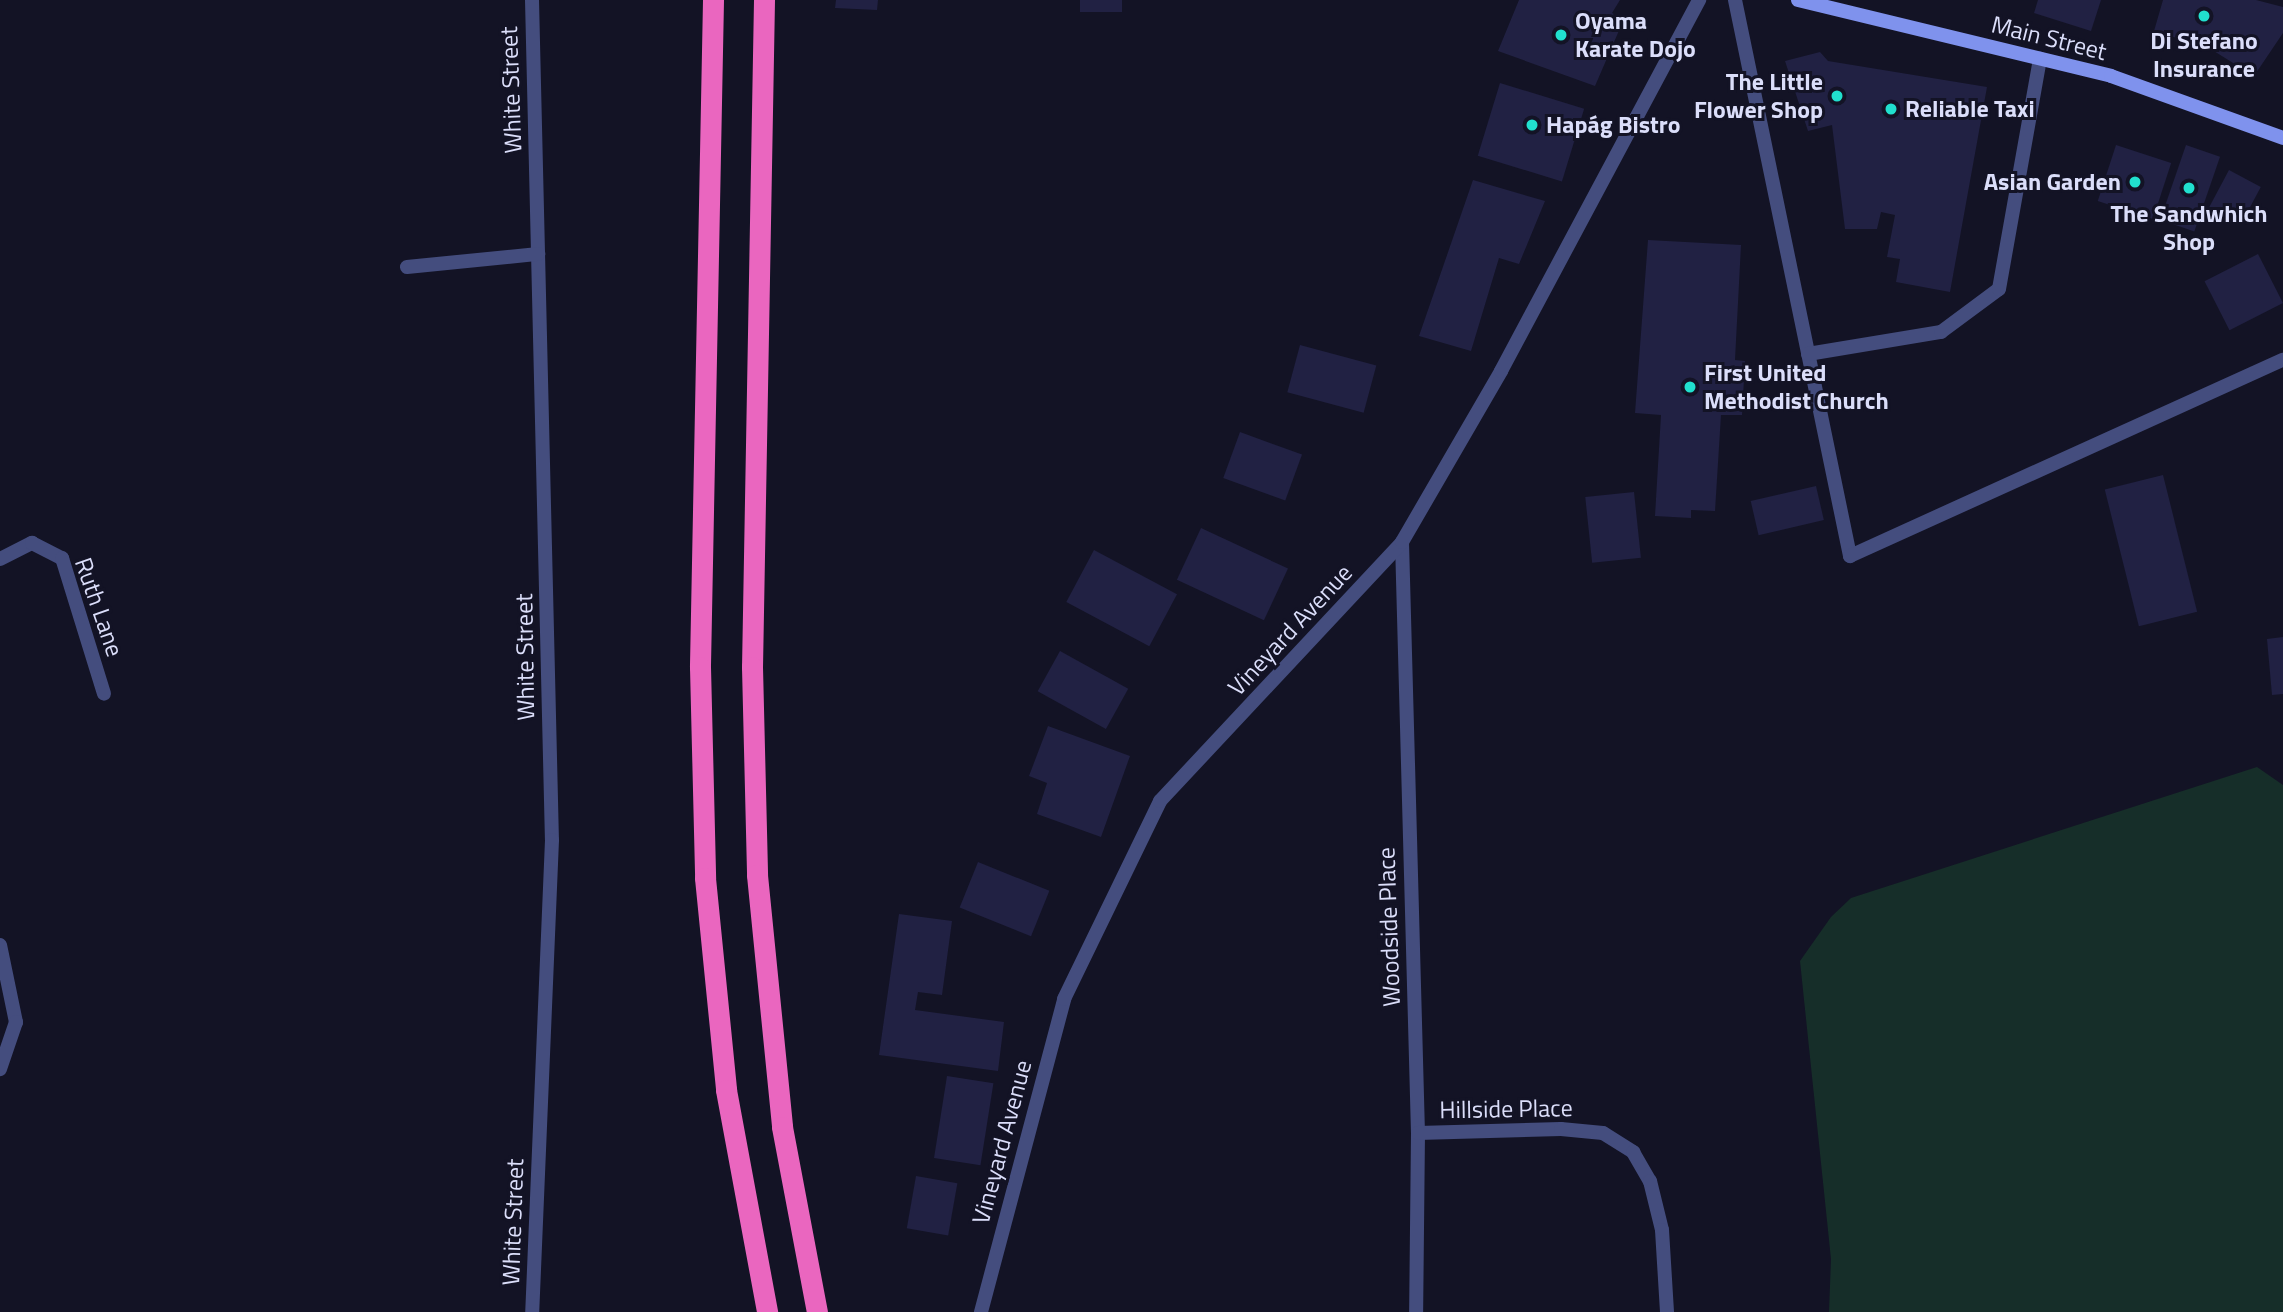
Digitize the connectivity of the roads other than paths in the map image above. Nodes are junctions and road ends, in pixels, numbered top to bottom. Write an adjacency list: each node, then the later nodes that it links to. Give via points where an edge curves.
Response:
1 (532, 0): 9 (street, White Street)
2 (713, 0): 20 (highway, via 701,773 713,987 744,1197)
3 (764, 0): 21 (highway, via 752,771 765,982 782,1127)
4 (1699, 0): 13 (street, Vineyard Avenue, via 1501,371)
5 (1735, 0): 11 (street)
6 (1798, 0): 7 (street, Main Street)
7 (2040, 59): 8 (street, Main Street, via 2219,111); 11 (street, via 1999,289 1941,332)
8 (2283, 138)
9 (538, 254): 10 (street); 19 (street, White Street, via 552,840)
10 (407, 267)
11 (1808, 354): 12 (street, via 1850,556)
12 (2283, 360)
13 (1402, 542): 18 (street, Woodside Place); 22 (street, Vineyard Avenue, via 1160,801 1064,999)
14 (0, 559): 15 (street, Ruth Lane, via 32,543 62,558)
15 (104, 694)
16 (0, 945): 17 (street, via 16,1022)
17 (0, 1069)
18 (1418, 1133): 23 (street, Woodside Place); 24 (street, Hillside Place, via 1561,1129 1603,1133 1633,1152 1650,1181 1662,1230)
19 (532, 1312)
20 (767, 1312)
21 (817, 1312)
22 (981, 1312)
23 (1416, 1312)
24 (1667, 1312)

